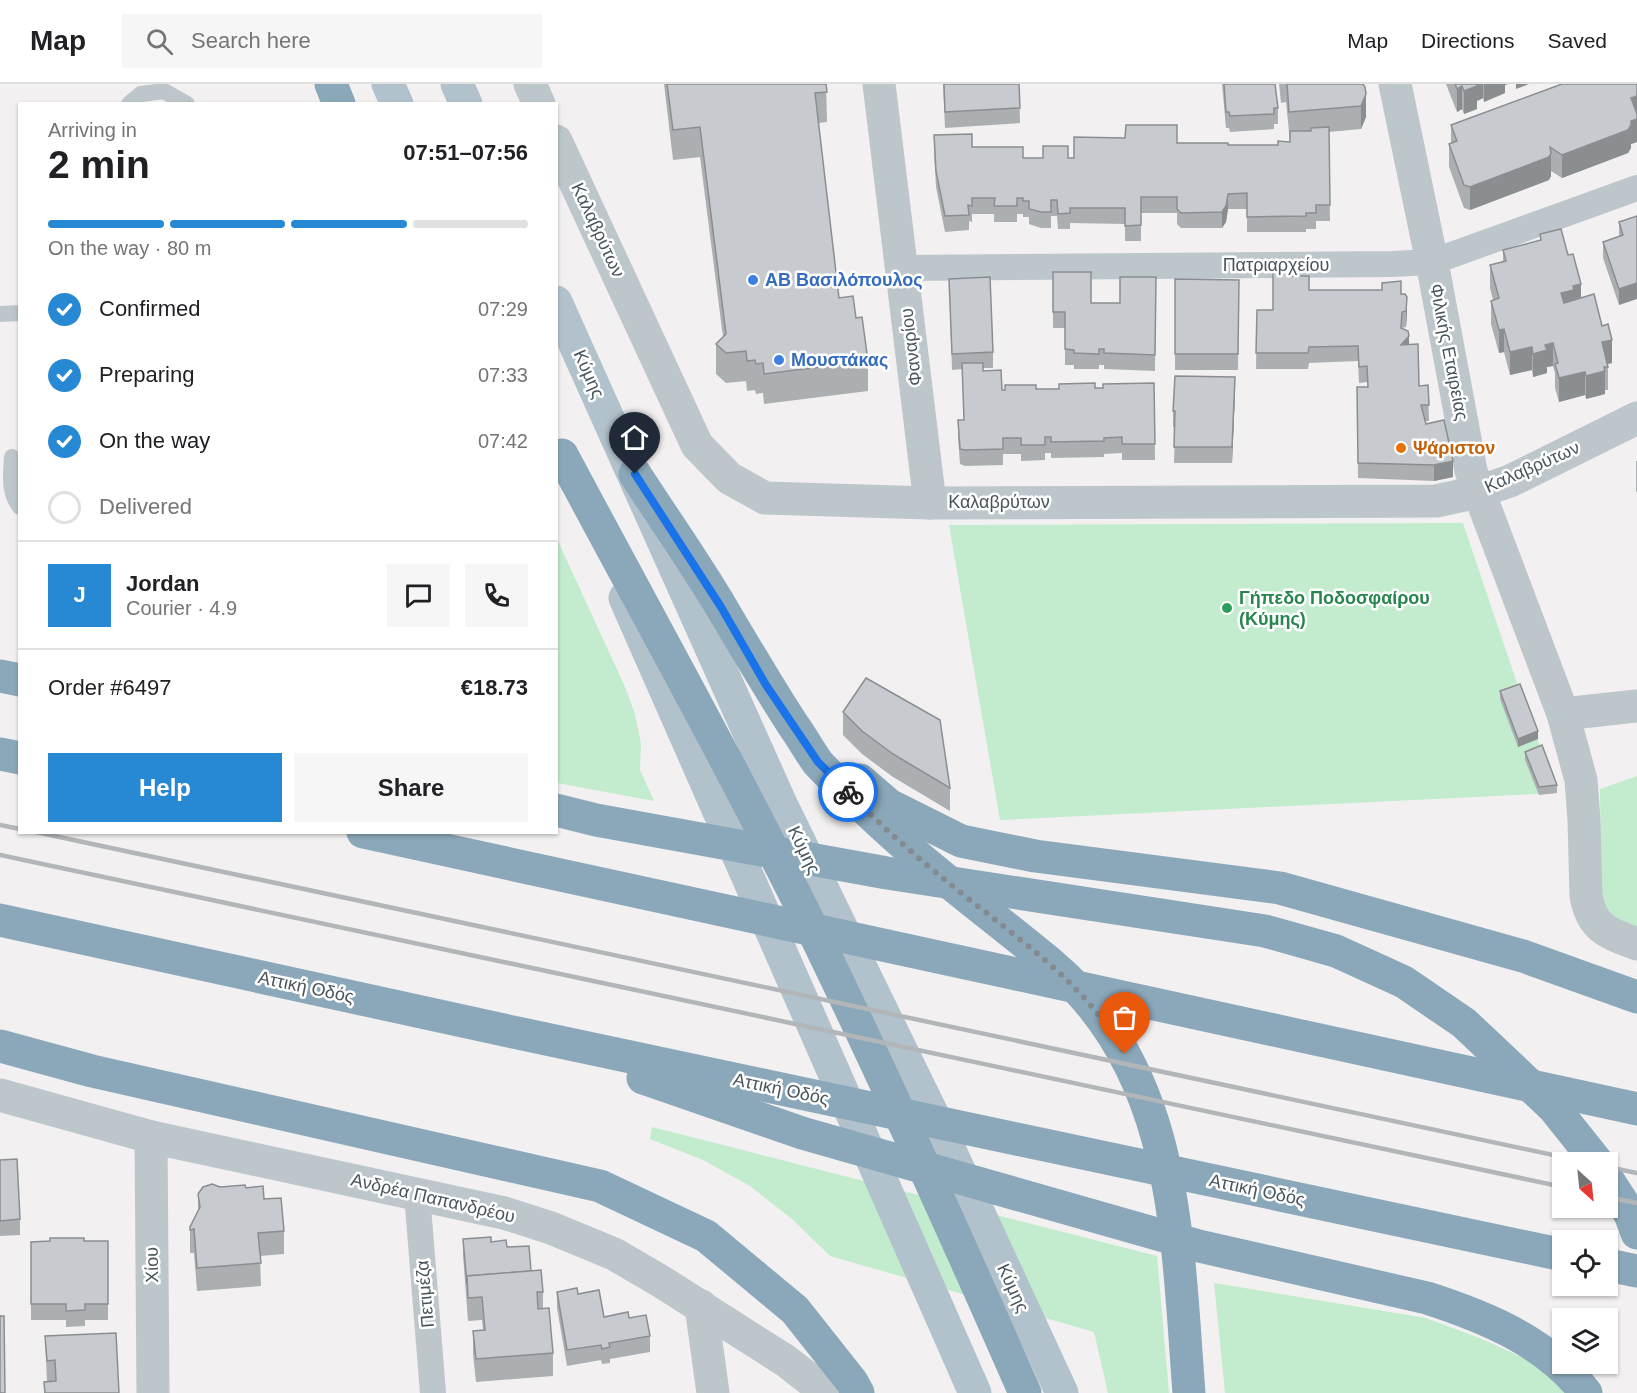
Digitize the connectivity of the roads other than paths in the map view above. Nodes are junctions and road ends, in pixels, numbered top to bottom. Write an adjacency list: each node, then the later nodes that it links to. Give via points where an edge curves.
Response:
1 (331, 84): 9 (highway)
2 (387, 84): 10 (main road)
3 (457, 84): 11 (main road)
4 (530, 84): 12 (street)
5 (879, 84): 16 (street, Φαναρίου)
6 (1395, 84): 15 (street, Φιλικής Εταιρείας)
7 (131, 102): 8 (lane, via 141,94 164,91)
8 (184, 102)
9 (338, 102)
10 (396, 102)
11 (465, 102)
12 (538, 102)
13 (558, 145): 25 (street, Καλαβρύτων, via 697,446 729,478 765,498)
14 (1637, 188): 15 (street, Πατριαρχείου)
15 (1432, 262): 16 (street, Πατριαρχείου); 24 (street, Φιλικής Εταιρείας)
16 (902, 268): 25 (street, Φαναρίου)
17 (558, 306): 23 (main road, Κύμης)
18 (18, 313): 19 (lane)
19 (0, 314)
20 (1637, 418): 24 (street, Καλαβρύτων, via 1510,481)
21 (559, 449): 57 (main road); 58 (highway, via 823,951)
22 (12, 457): 26 (lane, via 11,487)
23 (635, 474): 29 (highway); 59 (main road, Κύμης, via 781,804 946,1142)
24 (1478, 492): 25 (street, Καλαβρύτων, via 1436,501); 31 (street, Φιλικής Εταιρείας)
25 (930, 503)
26 (18, 504)
27 (0, 676): 28 (highway)
28 (18, 680)
29 (766, 685): 38 (highway, via 830,753 889,805 961,841 1035,856 1280,888 1523,956); 60 (highway, via 818,762 884,829 1080,992 1134,1068 1153,1118 1173,1211)
30 (1637, 706): 31 (street)
31 (1563, 714): 37 (street, Φιλικής Εταιρείας, via 1581,780 1586,896 1592,918 1608,933)
32 (0, 754): 33 (highway)
33 (18, 758)
34 (558, 810): 44 (highway, via 888,873 1265,931 1336,951 1404,982 1464,1023 1554,1108)
35 (372, 834): 42 (highway)
36 (0, 920): 39 (highway, Αττική Οδός)
37 (1637, 944)
38 (1637, 996)
39 (508, 1031): 48 (highway, Αττική Οδός); 61 (highway, via 814,1136 1199,1246 1460,1309 1525,1339)
40 (0, 1046): 56 (highway, via 92,1071 600,1186 706,1236 795,1310)
41 (0, 1095): 43 (street, Ανδρέα Παπανδρέου)
42 (1637, 1109)
43 (151, 1137): 45 (street, Ανδρέα Παπανδρέου); 52 (street, Χίου)
44 (1589, 1152)
45 (417, 1194): 51 (street, Ανδρέα Παπανδρέου, via 504,1213 550,1228 614,1254); 53 (street, Πετιμέζα)
46 (1618, 1195): 47 (highway)
47 (1637, 1233)
48 (1552, 1253)
49 (1618, 1267): 50 (highway)
50 (1637, 1271)
51 (701, 1306): 54 (street); 55 (street, Ανδρέα Παπανδρέου, via 786,1361)
52 (153, 1393)
53 (433, 1393)
54 (713, 1393)
55 (827, 1393)
56 (858, 1393)
57 (975, 1393)
58 (1025, 1393)
59 (1062, 1393)
60 (1190, 1393)
61 (1586, 1393)

